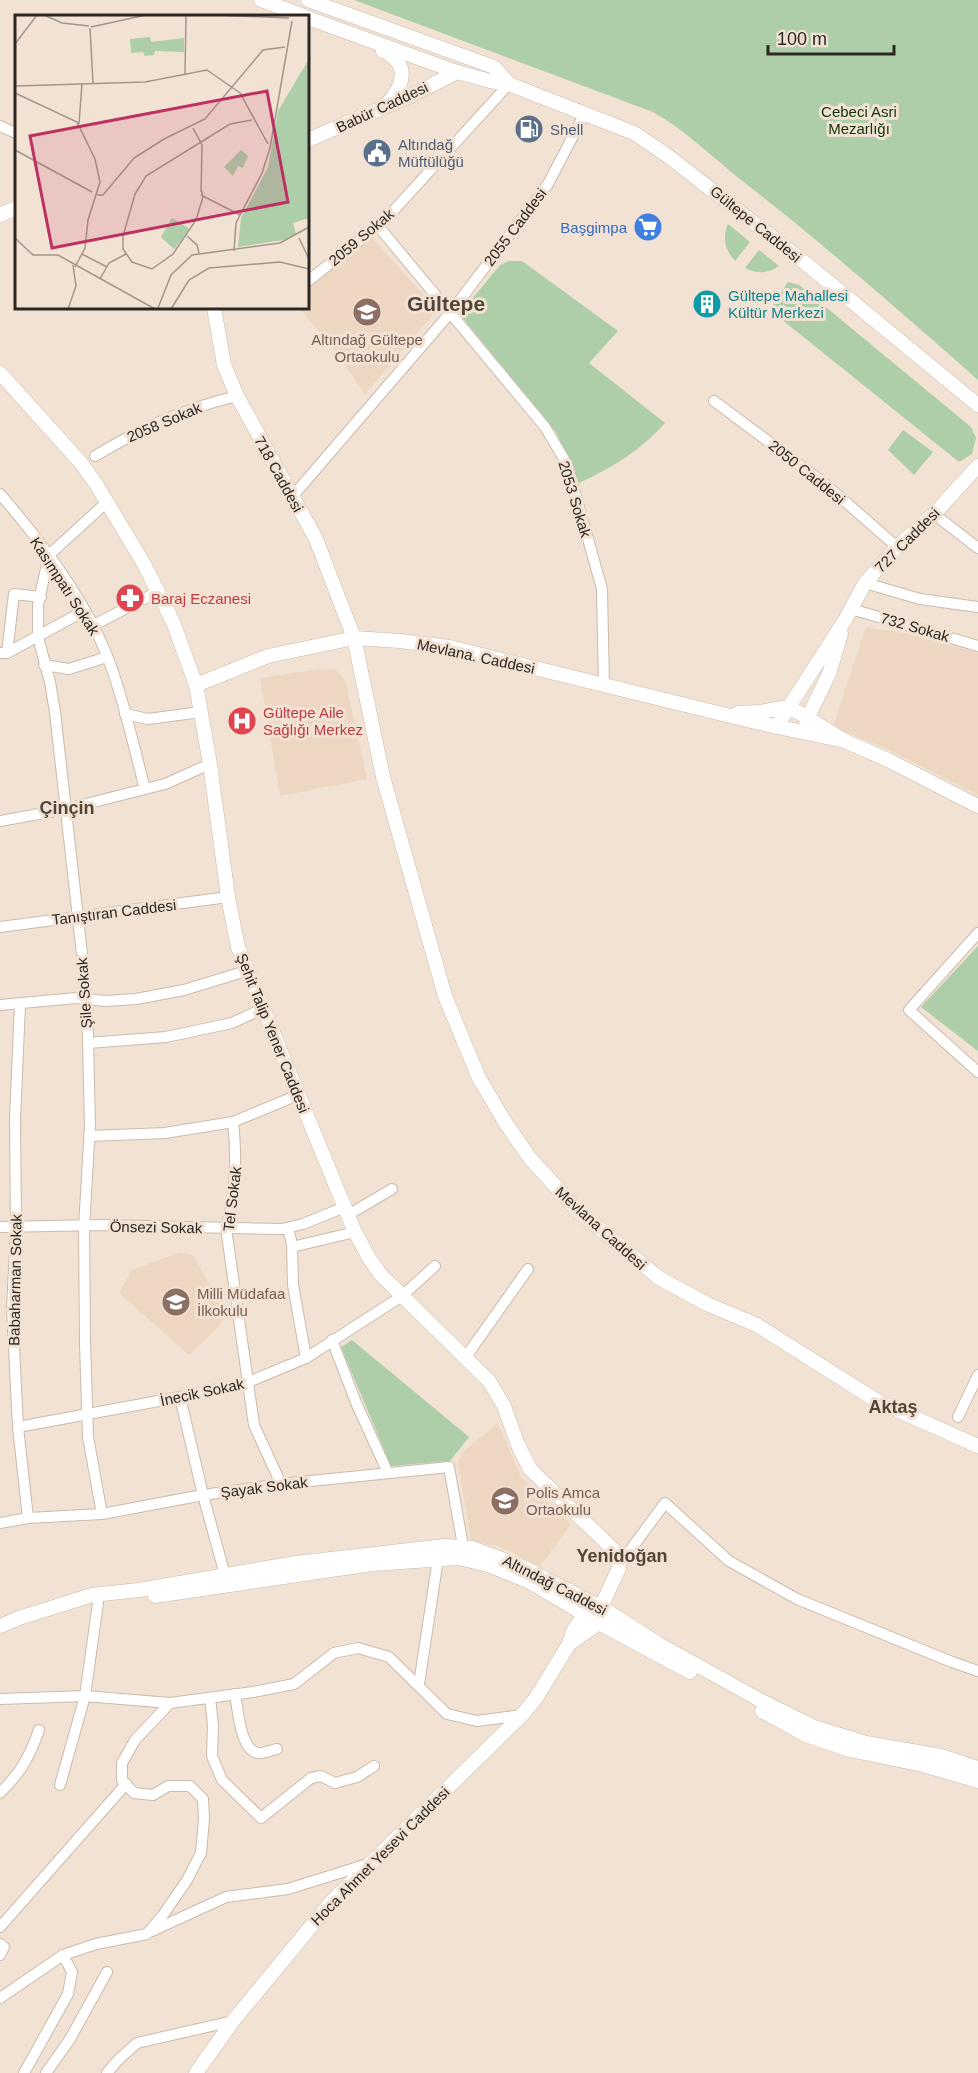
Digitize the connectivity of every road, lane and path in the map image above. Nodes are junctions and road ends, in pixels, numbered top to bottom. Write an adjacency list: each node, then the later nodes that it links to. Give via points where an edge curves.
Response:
1 (261, 0): 3 (street, Gültepe Caddesi)
2 (308, 0): 7 (street, Gültepe Caddesi, via 494,67)
3 (301, 15)
4 (309, 18): 5 (street, Gültepe Caddesi)
5 (377, 43): 6 (street, Gültepe Caddesi); 8 (street, via 401,66 399,87)
6 (457, 72): 7 (street, Gültepe Caddesi); 8 (street, Babür Caddesi)
7 (509, 84): 9 (street, Gültepe Caddesi); 15 (street, 2059 Sokak)
8 (385, 106): 12 (street, Babür Caddesi)
9 (585, 113): 18 (street, 2055 Caddesi, via 548,184); 22 (street, Gültepe Caddesi, via 634,133 692,173)
10 (0, 126): 11 (street)
11 (15, 134)
12 (309, 140)
13 (15, 208): 14 (street)
14 (0, 215)
15 (378, 226): 16 (street, 2059 Sokak); 18 (street, 2053 Sokak)
16 (309, 280)
17 (214, 309): 20 (street, 718 Caddesi, via 224,365)
18 (451, 312): 26 (street, 2055 Caddesi); 46 (street, 2053 Sokak, via 545,427 567,464 602,589)
19 (0, 373): 27 (street, Şehit Talip Yener Caddesi, via 81,463)
20 (237, 396): 23 (street, 2058 Sokak, via 195,407 135,432); 26 (street, 718 Caddesi)
21 (714, 401): 29 (street, 2050 Caddesi, via 815,476)
22 (978, 405)
23 (95, 456)
24 (978, 466): 28 (street, 727 Caddesi)
25 (0, 496): 31 (street, Kasımpatı Sokak)
26 (292, 497): 40 (street, 718 Caddesi, via 316,539)
27 (107, 502): 31 (street); 33 (street, Şehit Talip Yener Caddesi)
28 (934, 514): 29 (street, 727 Caddesi); 30 (street)
29 (897, 547): 32 (street, 727 Caddesi)
30 (978, 548)
31 (49, 555): 34 (street, Şile Sokak); 36 (street, Kasımpatı Sokak)
32 (865, 583): 35 (street, via 921,599); 37 (street, 727 Caddesi)
33 (159, 591): 38 (street); 45 (street, Şehit Talip Yener Caddesi)
34 (41, 597): 39 (street, Şile Sokak); 42 (street, via 14,594)
35 (978, 607)
36 (84, 611): 38 (street, Kasımpatı Sokak); 39 (street)
37 (848, 615): 41 (street, 732 Sokak); 47 (street, 727 Caddesi); 51 (street, 727 Caddesi, via 829,674)
38 (92, 626): 43 (street, Kasımpatı Sokak)
39 (38, 637): 42 (street); 44 (street, Şile Sokak)
40 (354, 638): 45 (street, Mevlana. Caddesi, via 268,656); 46 (street, Mevlana. Caddesi, via 449,647); 95 (street, Mevlana Caddesi, via 383,777 445,996 478,1076 529,1157 577,1210 659,1278 757,1325 877,1401)
41 (978, 646)
42 (4, 653)
43 (107, 657): 44 (street, via 69,669); 50 (street, Kasımpatı Sokak)
44 (44, 665): 58 (street, Şile Sokak, via 55,711)
45 (195, 685): 48 (street, Şehit Talip Yener Caddesi)
46 (604, 686): 49 (street, Mevlana. Caddesi)
47 (787, 708): 49 (street, Mevlana. Caddesi); 51 (street, Mevlana. Caddesi); 52 (street, 727 Caddesi)
48 (201, 712): 50 (street, via 148,718); 55 (street, Şehit Talip Yener Caddesi)
49 (722, 713): 52 (street, Mevlana. Caddesi)
50 (125, 714): 56 (street, Kasımpatı Sokak)
51 (808, 717): 53 (street, 727 Caddesi); 54 (street, Mevlana. Caddesi)
52 (776, 727): 53 (street, Mevlana. Caddesi)
53 (805, 732): 54 (street, Mevlana. Caddesi)
54 (845, 741): 57 (street, Mevlana. Caddesi)
55 (210, 764): 56 (street); 60 (street, Şehit Talip Yener Caddesi)
56 (145, 789): 58 (street)
57 (978, 806)
58 (66, 809): 59 (street); 61 (street, Şile Sokak)
59 (0, 821)
60 (228, 897): 61 (street, Tanıştıran Caddesi); 64 (street, Şehit Talip Yener Caddesi)
61 (78, 917): 62 (street, Tanıştıran Caddesi); 65 (street, Şile Sokak)
62 (0, 927)
63 (978, 933): 70 (street, via 909,1010)
64 (246, 971): 65 (street, via 160,995 114,1001); 68 (street, Şehit Talip Yener Caddesi)
65 (87, 999): 66 (street); 69 (street, Şile Sokak)
66 (21, 1004): 67 (street); 78 (street, Babaharman Sokak, via 15,1119)
67 (0, 1005)
68 (262, 1009): 69 (street, via 232,1023 166,1037); 71 (street, Şehit Talip Yener Caddesi)
69 (88, 1043): 73 (street, Şile Sokak)
70 (978, 1072)
71 (298, 1095): 72 (street); 75 (street, Şehit Talip Yener Caddesi)
72 (233, 1122): 73 (street, via 165,1133); 79 (street, Tel Sokak, via 237,1159)
73 (90, 1136): 77 (street, Şile Sokak)
74 (392, 1189): 75 (street, Önsezi Sokak)
75 (346, 1211): 80 (street, Önsezi Sokak); 81 (street, Şehit Talip Yener Caddesi)
76 (0, 1227): 78 (street, Önsezi Sokak)
77 (84, 1227): 78 (street, Önsezi Sokak); 79 (street, Önsezi Sokak); 92 (street, Şile Sokak)
78 (16, 1228): 94 (street, Babaharman Sokak, via 12,1309)
79 (225, 1228): 80 (street, Önsezi Sokak); 90 (street, Tel Sokak)
80 (288, 1228): 82 (street)
81 (355, 1232): 82 (street); 85 (street, Şehit Talip Yener Caddesi, via 375,1267)
82 (292, 1247): 87 (street, via 293,1285)
83 (435, 1266): 85 (street, İnecik Sokak)
84 (528, 1269): 88 (street)
85 (402, 1296): 86 (street, İnecik Sokak); 88 (street, Şehit Talip Yener Caddesi)
86 (332, 1340): 87 (street, İnecik Sokak); 96 (street)
87 (306, 1358): 90 (street, İnecik Sokak)
88 (465, 1358): 104 (street, Şehit Talip Yener Caddesi, via 499,1396 530,1469 618,1554)
89 (978, 1375): 93 (street)
90 (246, 1383): 91 (street, İnecik Sokak); 97 (street, Tel Sokak, via 254,1425)
91 (180, 1397): 92 (street, İnecik Sokak); 98 (street)
92 (88, 1414): 94 (street, İnecik Sokak); 99 (street, Şile Sokak, via 88,1437)
93 (958, 1417)
94 (18, 1426): 100 (street, Babaharman Sokak)
95 (978, 1446)
96 (388, 1473): 97 (street, Şayak Sokak); 102 (street, Şayak Sokak, via 449,1467)
97 (281, 1484): 98 (street, Şayak Sokak)
98 (203, 1495): 99 (street, Şayak Sokak); 105 (street)
99 (102, 1514): 100 (street, Şayak Sokak)
100 (28, 1518): 101 (street, Şayak Sokak)
101 (0, 1523)
102 (463, 1546): 105 (street, Altındağ Caddesi, via 296,1563); 107 (street, Altındağ Caddesi, via 523,1567)
103 (438, 1559): 106 (street, Altındağ Caddesi, via 372,1564); 107 (street, Altındağ Caddesi, via 468,1560 498,1569); 113 (street)
104 (620, 1564): 107 (street); 112 (street, via 665,1503 729,1561 797,1599)
105 (225, 1575): 109 (street, Altındağ Caddesi, via 85,1596)
106 (98, 1602): 110 (street, Altındağ Caddesi); 115 (street)
107 (596, 1608): 108 (street); 111 (street, Hoca Ahmet Yesevi Caddesi, via 573,1631); 123 (street, Altındağ Caddesi, via 814,1727)
108 (599, 1623): 111 (street, Hoca Ahmet Yesevi Caddesi); 124 (street, Altındağ Caddesi, via 806,1735 850,1750)
109 (0, 1626)
110 (0, 1636)
111 (570, 1644): 119 (street, Hoca Ahmet Yesevi Caddesi)
112 (978, 1671)
113 (418, 1684): 114 (street, via 389,1658 358,1648 334,1653 294,1684); 119 (street, via 447,1714 477,1721)
114 (235, 1694): 116 (street); 121 (street, via 248,1748 258,1753)
115 (84, 1696): 117 (street); 118 (street); 126 (street)
116 (210, 1698): 118 (street); 122 (street, via 212,1756 222,1780 261,1818 311,1778 321,1776 335,1783 357,1777)
117 (0, 1699)
118 (171, 1703): 125 (street, via 135,1740 122,1763 122,1780)
119 (522, 1715): 128 (street, Hoca Ahmet Yesevi Caddesi)
120 (39, 1730): 127 (street, via 18,1775)
121 (277, 1749)
122 (374, 1766)
123 (978, 1768)
124 (978, 1781)
125 (126, 1784): 129 (street); 130 (street, via 134,1792 153,1795 168,1786 190,1786 202,1799 201,1853)
126 (60, 1785)
127 (0, 1793)
128 (371, 1863): 130 (street, via 288,1889 226,1897); 136 (street, Hoca Ahmet Yesevi Caddesi, via 332,1901)
129 (0, 1927)
130 (147, 1934): 133 (street)
131 (0, 1944): 132 (street, via 4,1947)
132 (0, 1955)
133 (63, 1955): 135 (street); 137 (street, via 72,1972 68,1994)
134 (107, 1972): 138 (street)
135 (0, 1998)
136 (233, 2021): 139 (street, via 137,2043); 140 (street, Hoca Ahmet Yesevi Caddesi)
137 (24, 2073)
138 (46, 2073)
139 (107, 2073)
140 (196, 2073)

